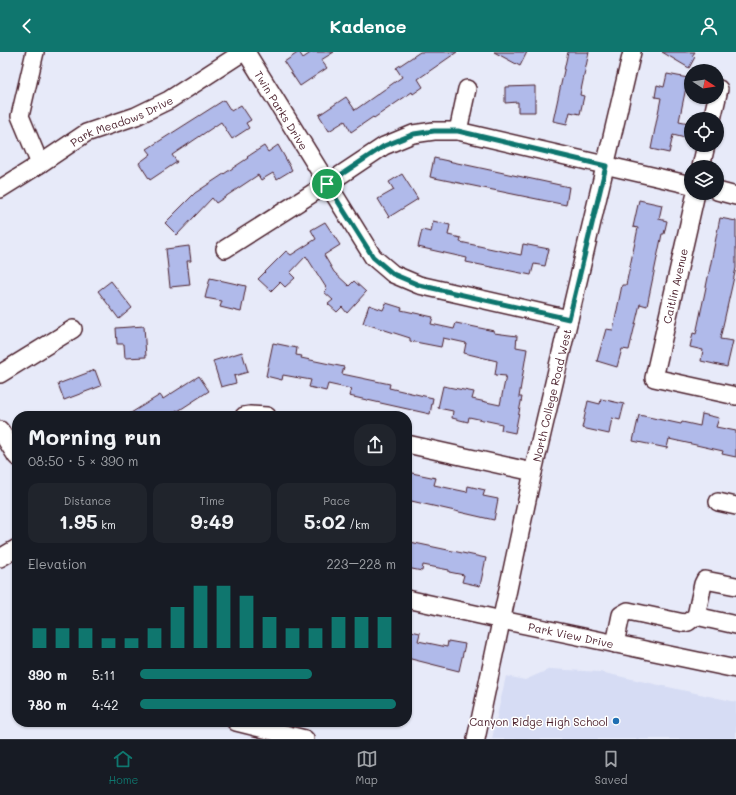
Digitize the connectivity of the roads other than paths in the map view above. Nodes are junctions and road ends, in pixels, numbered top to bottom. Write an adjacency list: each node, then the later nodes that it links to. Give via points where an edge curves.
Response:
1 (35, 52): 6 (street, via 20,116)
2 (244, 52): 6 (street, Park Meadows Drive, via 169,100 136,116 86,133); 9 (street, Twin Parks Drive)
3 (632, 52): 7 (street, North College Road West)
4 (467, 89): 5 (street)
5 (458, 131): 7 (street); 9 (street, via 414,134 384,146)
6 (40, 164): 10 (street, Park Meadows Drive)
7 (606, 166): 8 (street); 15 (street, North College Road West)
8 (684, 183)
9 (327, 184): 14 (street); 15 (street, Twin Parks Drive, via 373,257 393,274 419,285)
10 (0, 189)
11 (724, 193): 12 (street)
12 (736, 196)
13 (694, 200): 18 (street, Caitlin Avenue, via 654,378)
14 (225, 249)
15 (569, 319): 22 (street, North College Road West)
16 (73, 329): 17 (street)
17 (0, 374)
18 (736, 396)
19 (0, 430): 21 (street)
20 (412, 445): 22 (street)
21 (12, 449)
22 (534, 472): 30 (street, North College Road West)
23 (718, 502): 24 (street)
24 (736, 506)
25 (12, 551): 26 (street)
26 (0, 558)
27 (736, 586): 29 (street, via 705,580)
28 (412, 600): 30 (street, Park View Drive)
29 (696, 616): 31 (street); 32 (street, via 684,622 623,612)
30 (502, 620): 32 (street, Park View Drive); 36 (street, North College Road West)
31 (736, 625)
32 (615, 644): 33 (street, Park View Drive)
33 (736, 669)
34 (256, 727): 35 (street)
35 (305, 739)
36 (476, 739)

